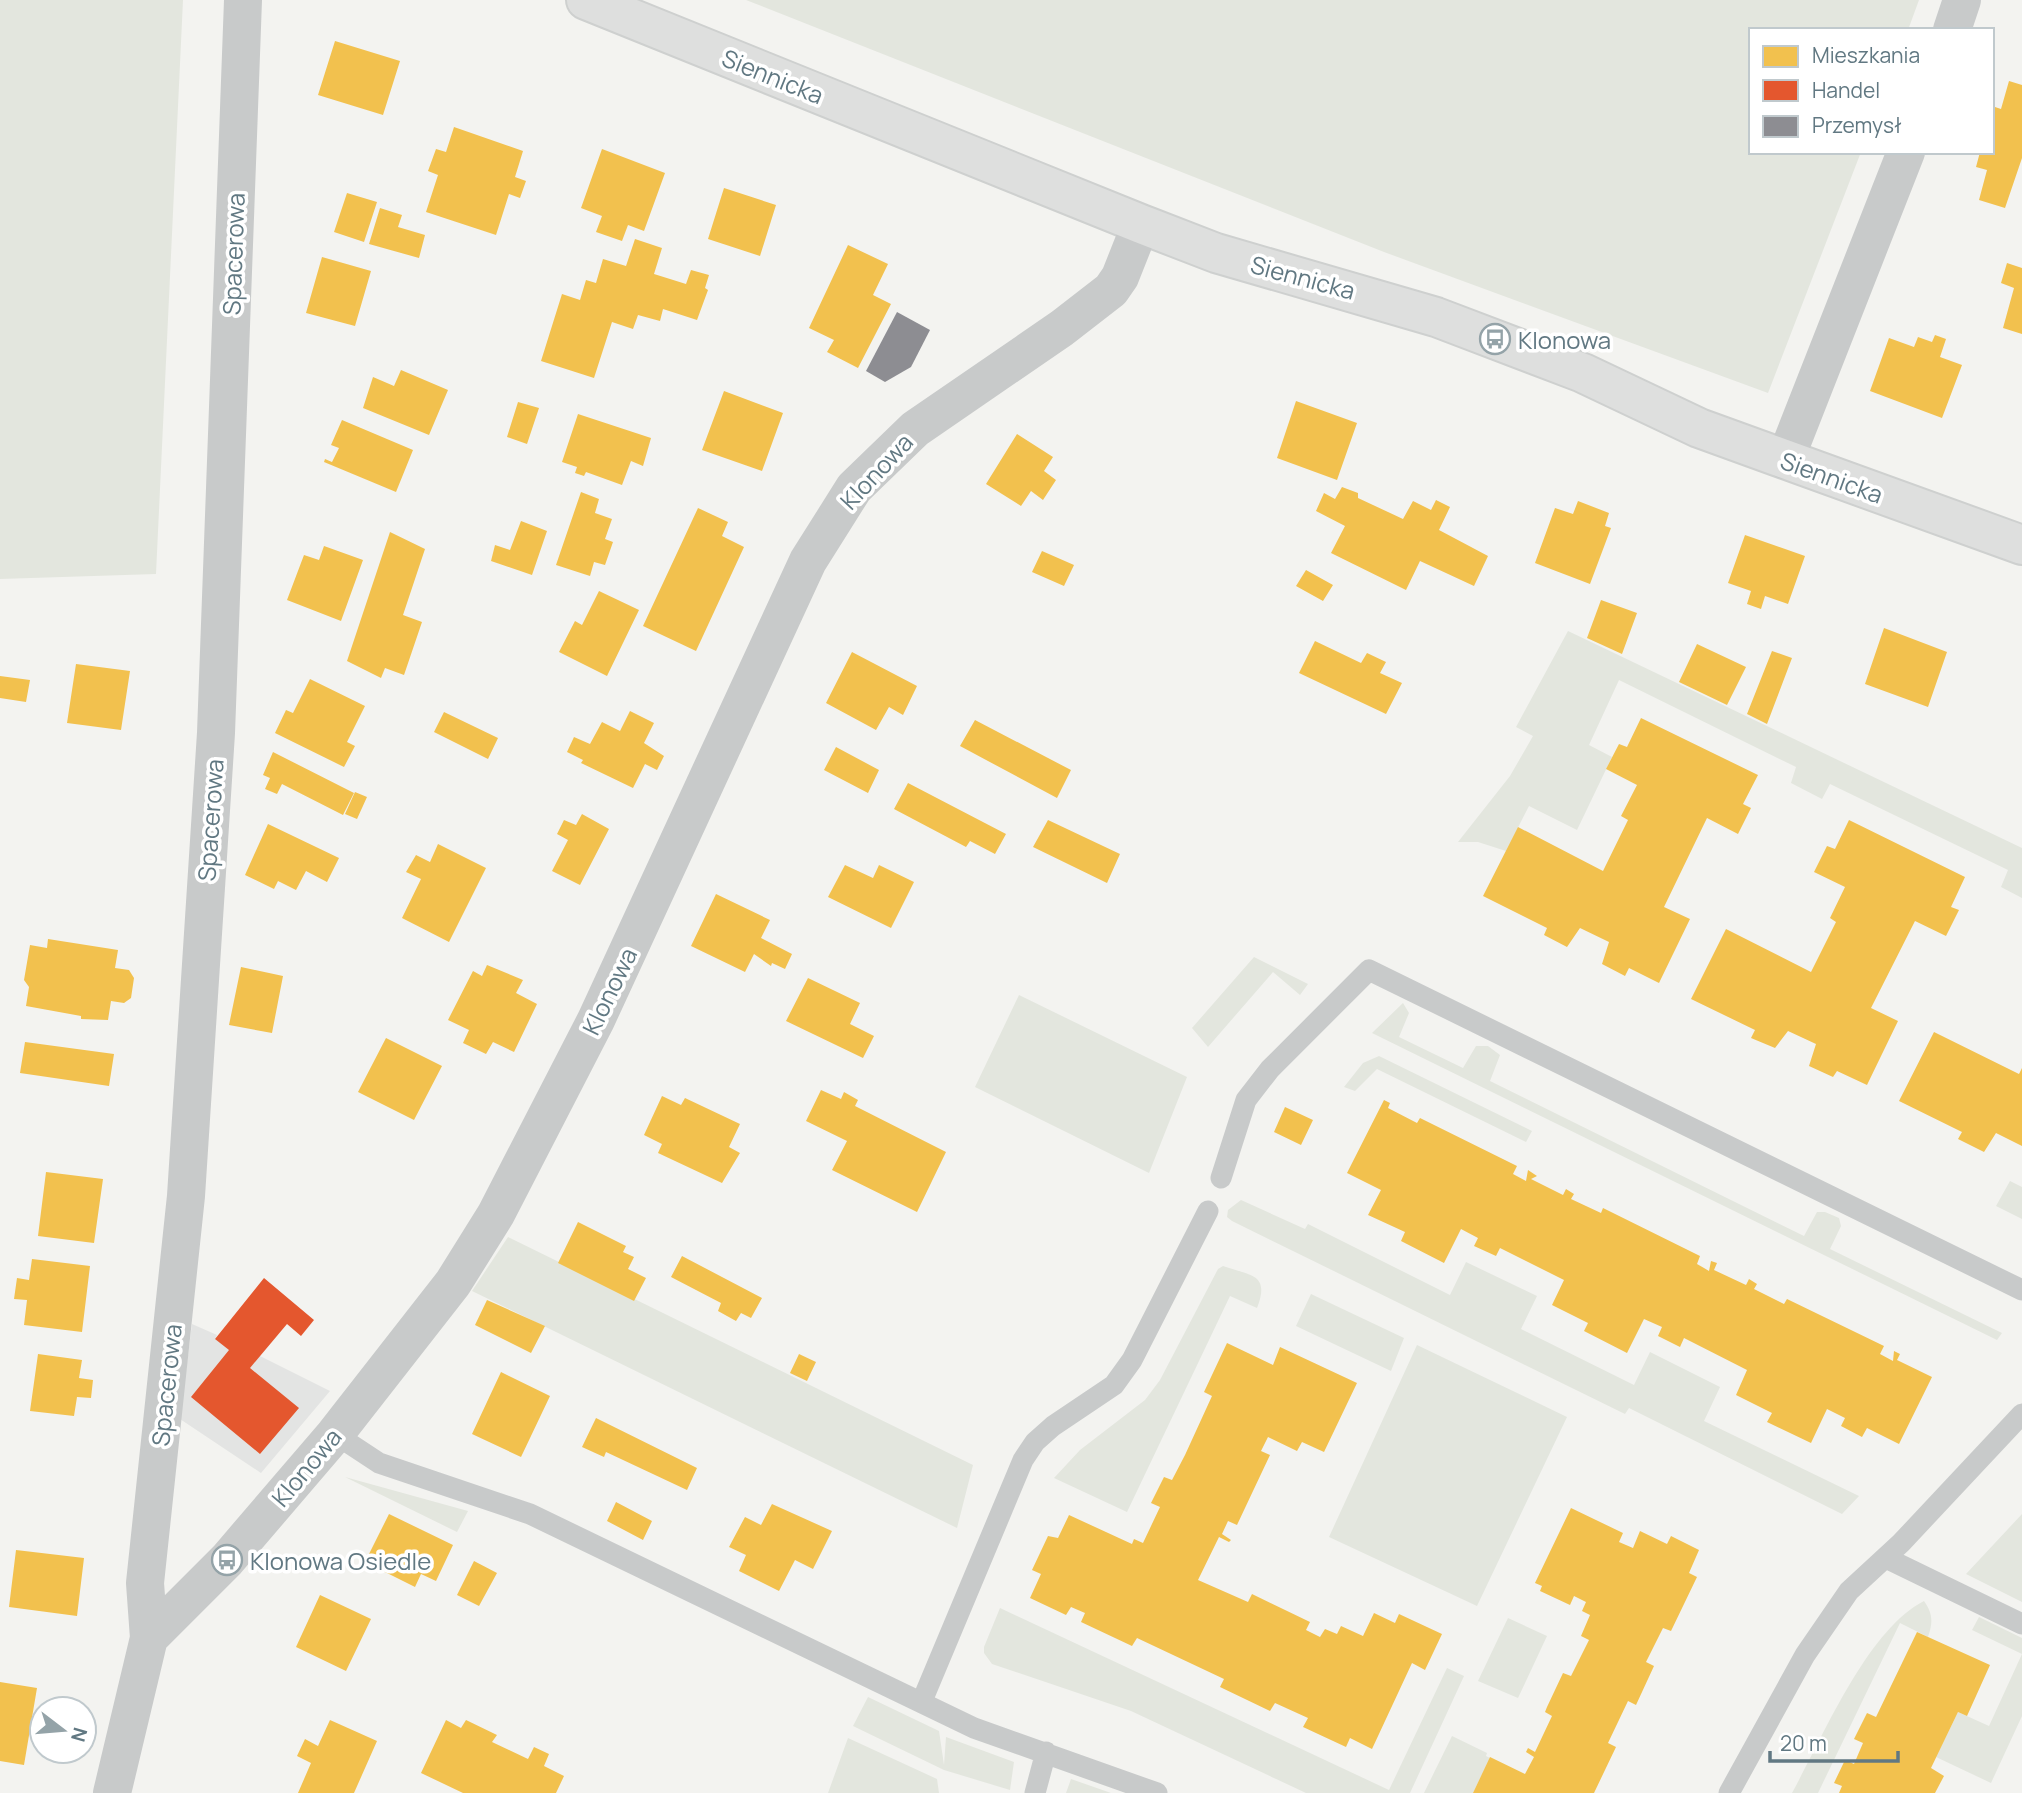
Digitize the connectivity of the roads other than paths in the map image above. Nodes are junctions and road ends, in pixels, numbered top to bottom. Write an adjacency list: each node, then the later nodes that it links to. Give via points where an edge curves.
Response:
1 (243, 0): 16 (street, Spacerowa, via 216,733 186,1196 145,1583)
2 (586, 0): 6 (main road, Siennicka)
3 (1962, 0): 4 (street)
4 (1953, 28)
5 (1905, 154): 7 (street)
6 (1141, 224): 7 (main road, Siennicka, via 1216,253 1436,317 1583,373 1699,428); 13 (street, Klonowa, via 1111,290 915,429 878,462 838,511 808,561 596,1020 496,1214 453,1283)
7 (1785, 460): 8 (main road, Siennicka)
8 (2022, 545)
9 (1221, 1178): 11 (lane, via 1246,1100 1270,1069 1369,970)
10 (1208, 1211): 17 (lane, via 1132,1360 1114,1385 1053,1426 1023,1460)
11 (2022, 1290)
12 (2022, 1414): 14 (lane)
13 (335, 1434): 16 (street, Klonowa, via 227,1560); 17 (lane, via 379,1463 530,1514)
14 (1885, 1558): 15 (lane); 22 (lane, via 1849,1591 1805,1655)
15 (2022, 1624)
16 (149, 1638): 19 (street)
17 (922, 1701): 18 (lane, via 974,1728)
18 (1046, 1752): 20 (lane); 21 (lane)
19 (111, 1793)
20 (1035, 1793)
21 (1157, 1793)
22 (1729, 1793)

